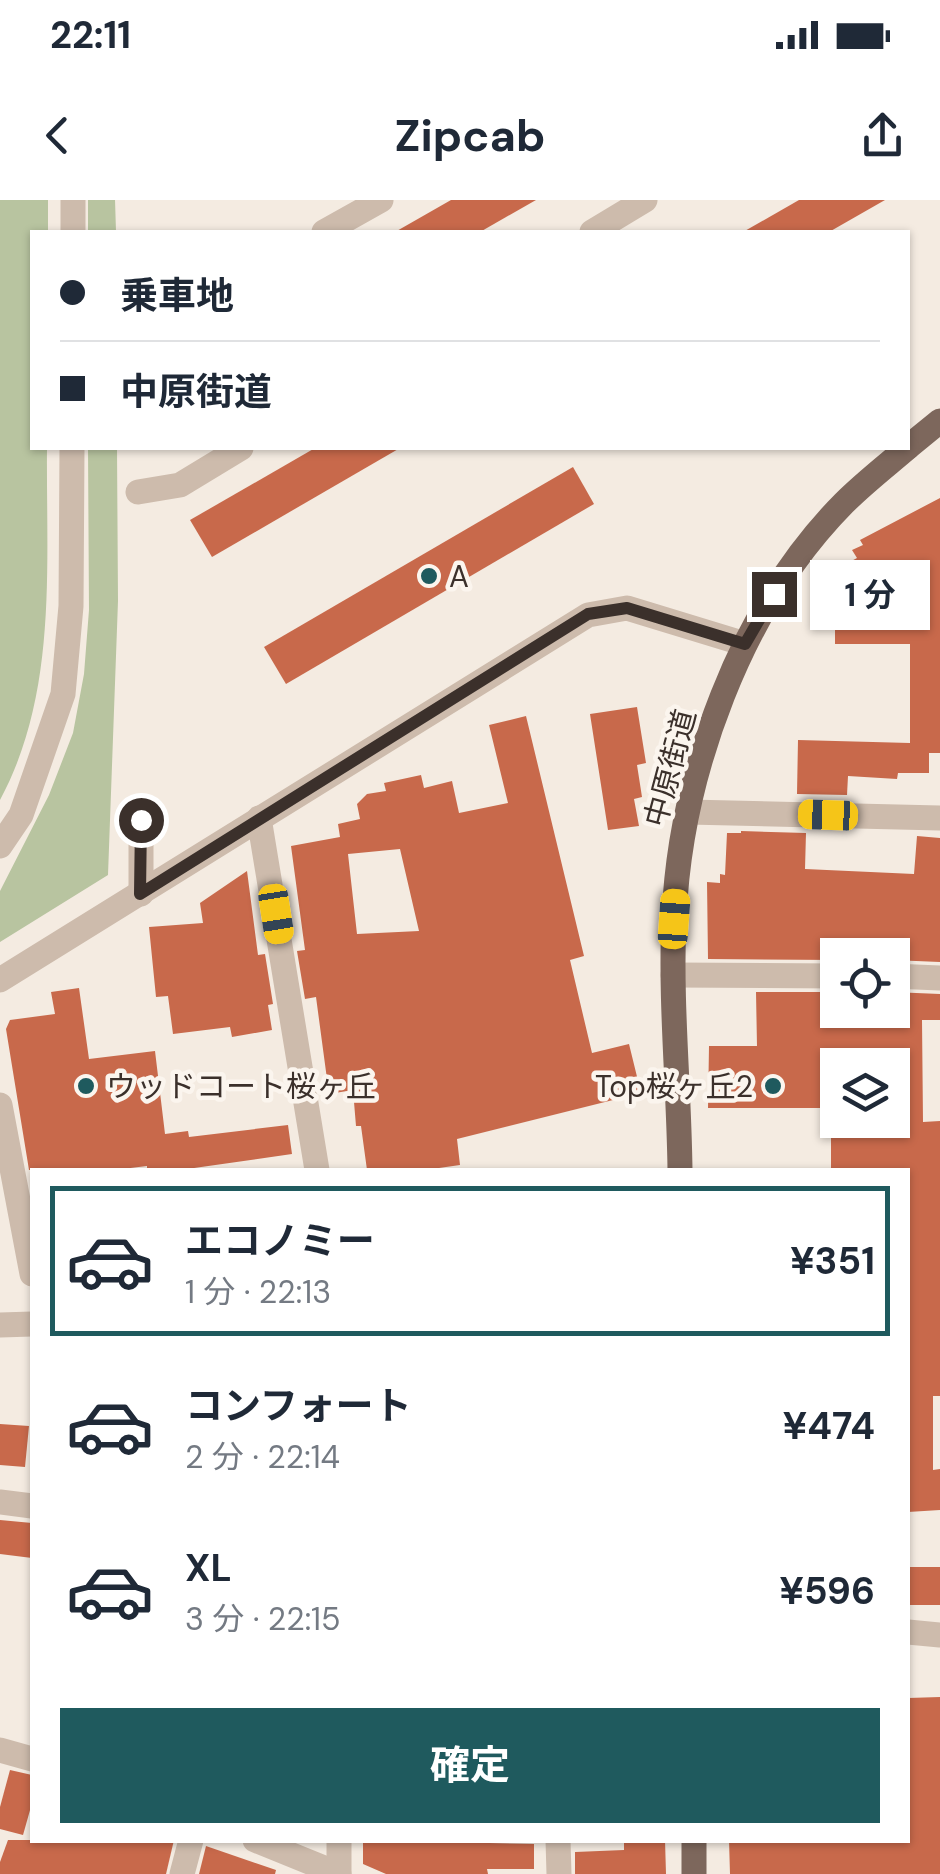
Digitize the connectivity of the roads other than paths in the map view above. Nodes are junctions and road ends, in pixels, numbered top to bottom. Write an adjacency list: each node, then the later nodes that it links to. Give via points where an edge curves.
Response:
1 (73, 200): 4 (street)
2 (381, 200): 5 (street)
3 (645, 200): 6 (street)
4 (72, 230)
5 (328, 230)
6 (595, 230)
7 (940, 421): 8 (main road, 中原街道)
8 (910, 445)
9 (72, 450): 18 (street, via 63,694 21,815)
10 (238, 450): 12 (street, via 180,484)
11 (904, 450): 13 (main road, 中原街道, via 843,504 789,570)
12 (138, 492)
13 (745, 644): 14 (main road, 中原街道); 15 (street, via 627,608 588,614)
14 (688, 812): 16 (street); 20 (main road, 中原街道, via 678,868)
15 (259, 818): 19 (street); 26 (street)
16 (940, 818)
17 (141, 820): 19 (street)
18 (0, 846)
19 (140, 894): 24 (street)
20 (674, 975): 21 (street); 27 (main road, 中原街道)
21 (820, 976)
22 (910, 977): 23 (street)
23 (940, 978)
24 (0, 980)
25 (0, 1105): 28 (street)
26 (317, 1168)
27 (680, 1168)
28 (30, 1263)
29 (30, 1324): 30 (street)
30 (0, 1325)
31 (0, 1502): 32 (street)
32 (30, 1506)
33 (910, 1632): 34 (street)
34 (940, 1636)
35 (0, 1750): 36 (street)
36 (30, 1758)
37 (190, 1843): 42 (street)
38 (263, 1843): 43 (street)
39 (338, 1843): 43 (street)
40 (558, 1843): 44 (street)
41 (694, 1843): 45 (main road)
42 (182, 1874)
43 (339, 1874)
44 (559, 1874)
45 (694, 1874)

